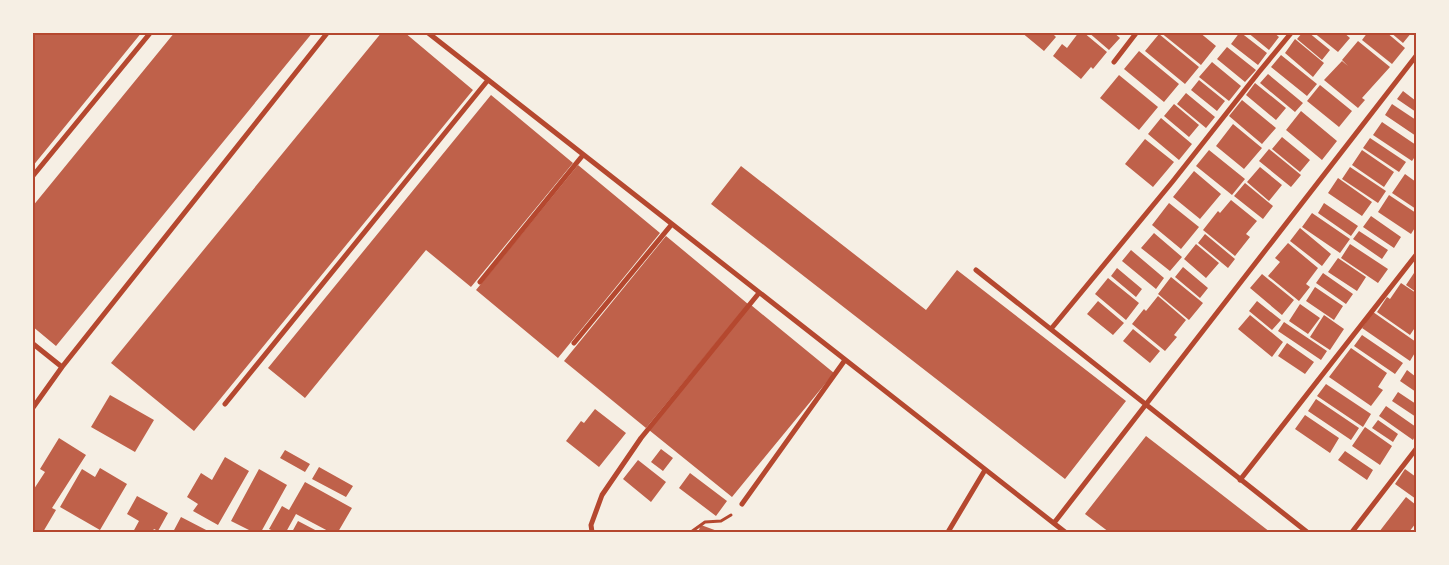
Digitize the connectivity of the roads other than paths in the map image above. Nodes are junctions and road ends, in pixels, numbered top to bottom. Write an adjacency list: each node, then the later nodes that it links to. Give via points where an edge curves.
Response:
1 (151, 32): 10 (street)
2 (328, 32): 20 (street)
3 (427, 32): 8 (street)
4 (1137, 32): 7 (street)
5 (1292, 32): 16 (street)
6 (1416, 56): 22 (street)
7 (1114, 62)
8 (488, 80): 9 (street); 21 (street)
9 (583, 155): 11 (street); 14 (street)
10 (32, 177)
11 (672, 224): 15 (street); 18 (street)
12 (1416, 255): 26 (street)
13 (976, 270): 16 (street)
14 (480, 282)
15 (759, 293): 19 (street); 29 (street, via 641,438 602,494 590,525)
16 (1051, 330): 22 (street)
17 (32, 343): 20 (street)
18 (574, 344)
19 (845, 360): 25 (street); 27 (street)
20 (62, 366): 23 (street)
21 (225, 404)
22 (1146, 406): 26 (street); 28 (street)
23 (32, 410)
24 (1416, 449): 33 (street)
25 (985, 470): 28 (street); 30 (street)
26 (1240, 480): 32 (street)
27 (742, 504)
28 (1054, 524): 31 (street)
29 (592, 532)
30 (948, 532)
31 (1065, 532)
32 (1307, 532)
33 (1352, 532)

